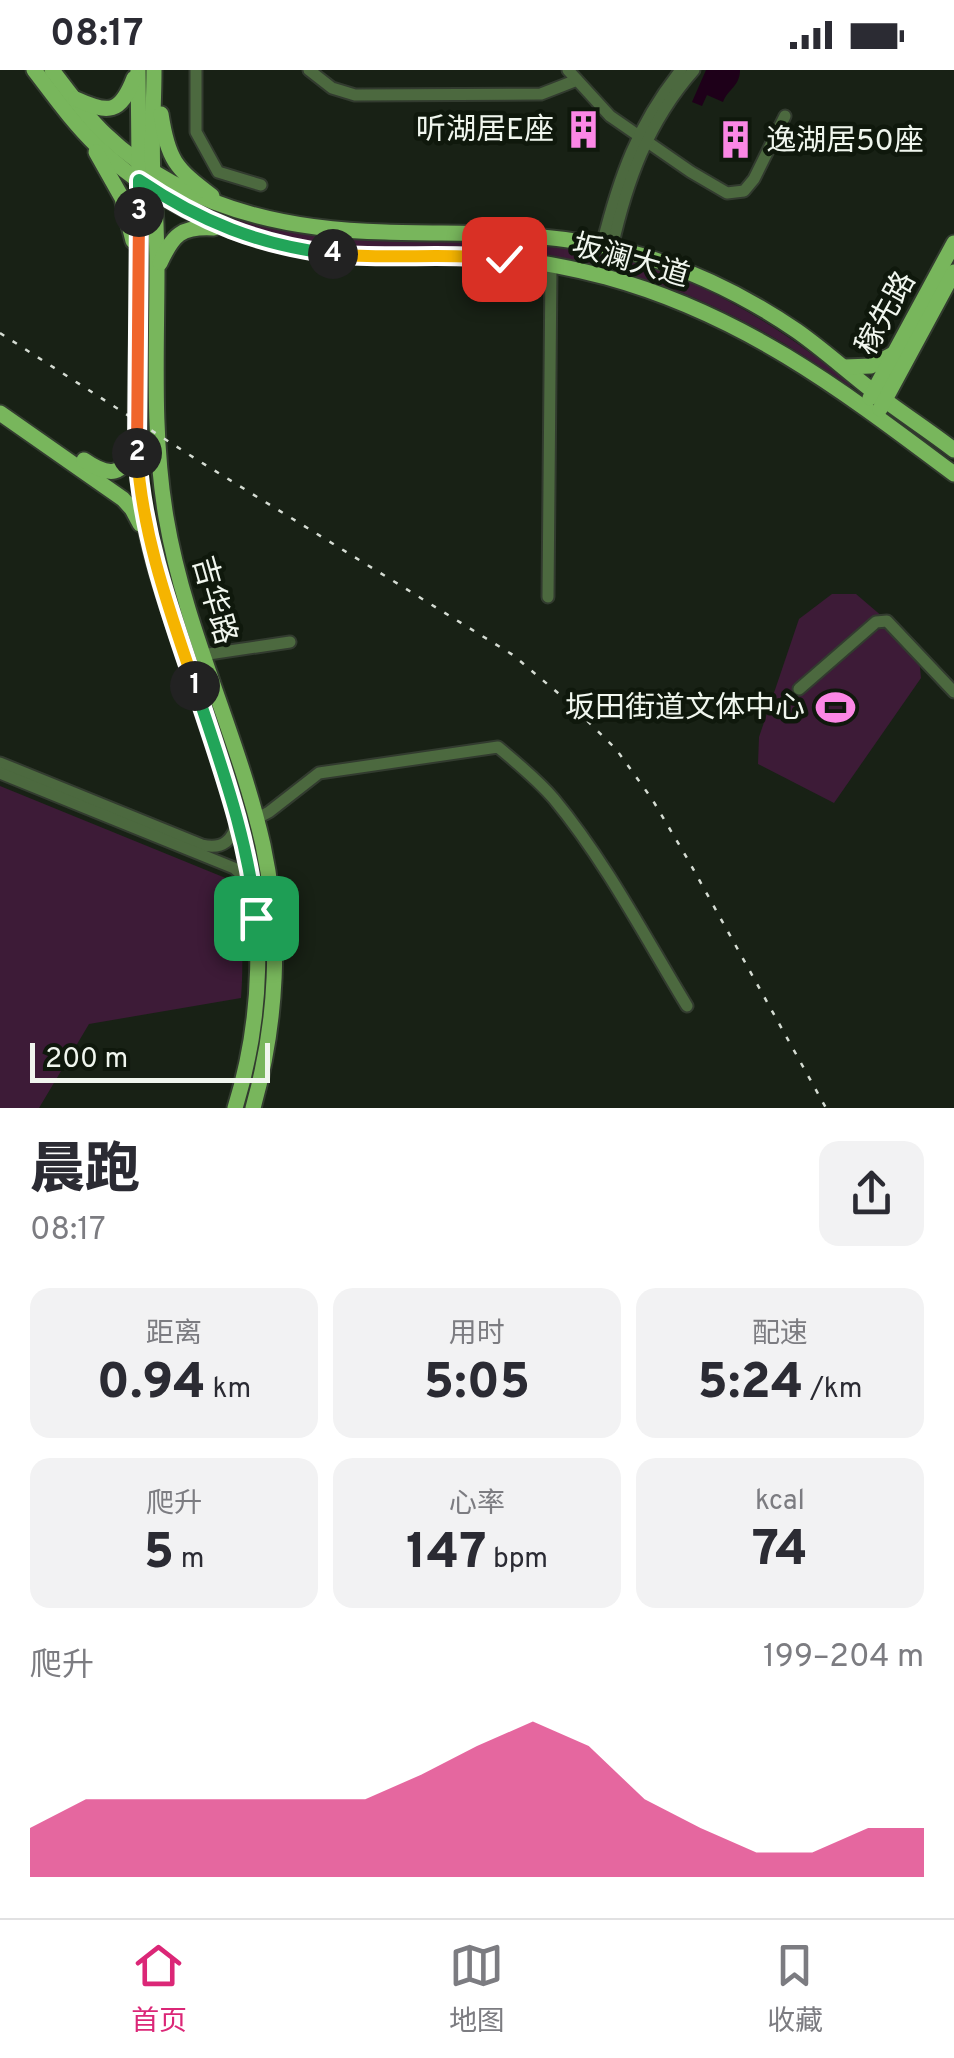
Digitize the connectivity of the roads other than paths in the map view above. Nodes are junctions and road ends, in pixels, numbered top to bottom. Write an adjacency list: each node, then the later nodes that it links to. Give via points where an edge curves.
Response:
1 (34, 70): 12 (main road)
2 (52, 70): 10 (main road)
3 (138, 70): 10 (main road, via 128,96 114,107); 14 (main road, 吉华路)
4 (154, 70): 15 (main road); 17 (main road, via 170,155)
5 (196, 70): 16 (street, via 196,132 218,172)
6 (309, 70): 9 (street, via 332,88 355,94 541,94)
7 (694, 70): 8 (street)
8 (679, 74): 13 (street)
9 (572, 75): 13 (street, via 610,116)
10 (73, 98): 14 (main road)
11 (785, 116): 13 (street, via 754,179 744,190 727,193)
12 (87, 136): 15 (main road, via 117,164); 22 (main road, via 122,198)
13 (642, 138): 20 (street)
14 (139, 163): 15 (main road, 吉华路)
15 (149, 181): 17 (main road, 坂澜大道); 18 (main road, 坂澜大道, via 189,212); 22 (main road, 吉华路); 23 (main road, 吉华路)
16 (261, 185)
17 (228, 208): 20 (main road, 坂澜大道, via 327,228 516,233)
18 (228, 229): 21 (main road, 坂澜大道, via 329,254); 23 (main road, via 180,233)
19 (954, 243): 25 (main road, 稼先路)
20 (607, 246): 26 (main road, 坂澜大道, via 733,293)
21 (550, 265): 30 (main road, 坂澜大道, via 628,283 704,312 789,356); 36 (street)
22 (139, 268): 32 (main road, 吉华路)
23 (157, 268): 38 (main road, 吉华路, via 160,474 178,576)
24 (954, 272): 25 (main road, 稼先路)
25 (900, 358): 26 (main road); 27 (main road, 稼先路); 31 (main road, via 902,395)
26 (842, 366): 27 (main road, 坂澜大道)
27 (879, 396): 30 (main road, 稼先路); 31 (main road, 坂澜大道)
28 (0, 401): 32 (main road, via 102,471 126,464)
29 (0, 413): 35 (main road, via 123,499)
30 (870, 413): 34 (main road, 坂澜大道)
31 (916, 422): 33 (main road, 坂澜大道)
32 (137, 437): 35 (main road, 吉华路)
33 (954, 450)
34 (954, 474)
35 (148, 539): 44 (main road, 吉华路)
36 (548, 598)
37 (290, 642): 38 (street)
38 (202, 655): 43 (main road, 吉华路)
39 (799, 689): 40 (street, via 876,622 887,621)
40 (954, 692)
41 (0, 763): 44 (street, via 212,847 229,842)
42 (0, 773): 45 (street, via 234,868)
43 (256, 819): 46 (street, via 319,772 498,747 579,832); 48 (main road, 吉华路, via 271,893 274,964 269,1034)
44 (239, 820): 45 (main road, 吉华路)
45 (252, 884): 47 (main road, 吉华路, via 256,998)
46 (687, 1006)
47 (235, 1108)
48 (253, 1108)

